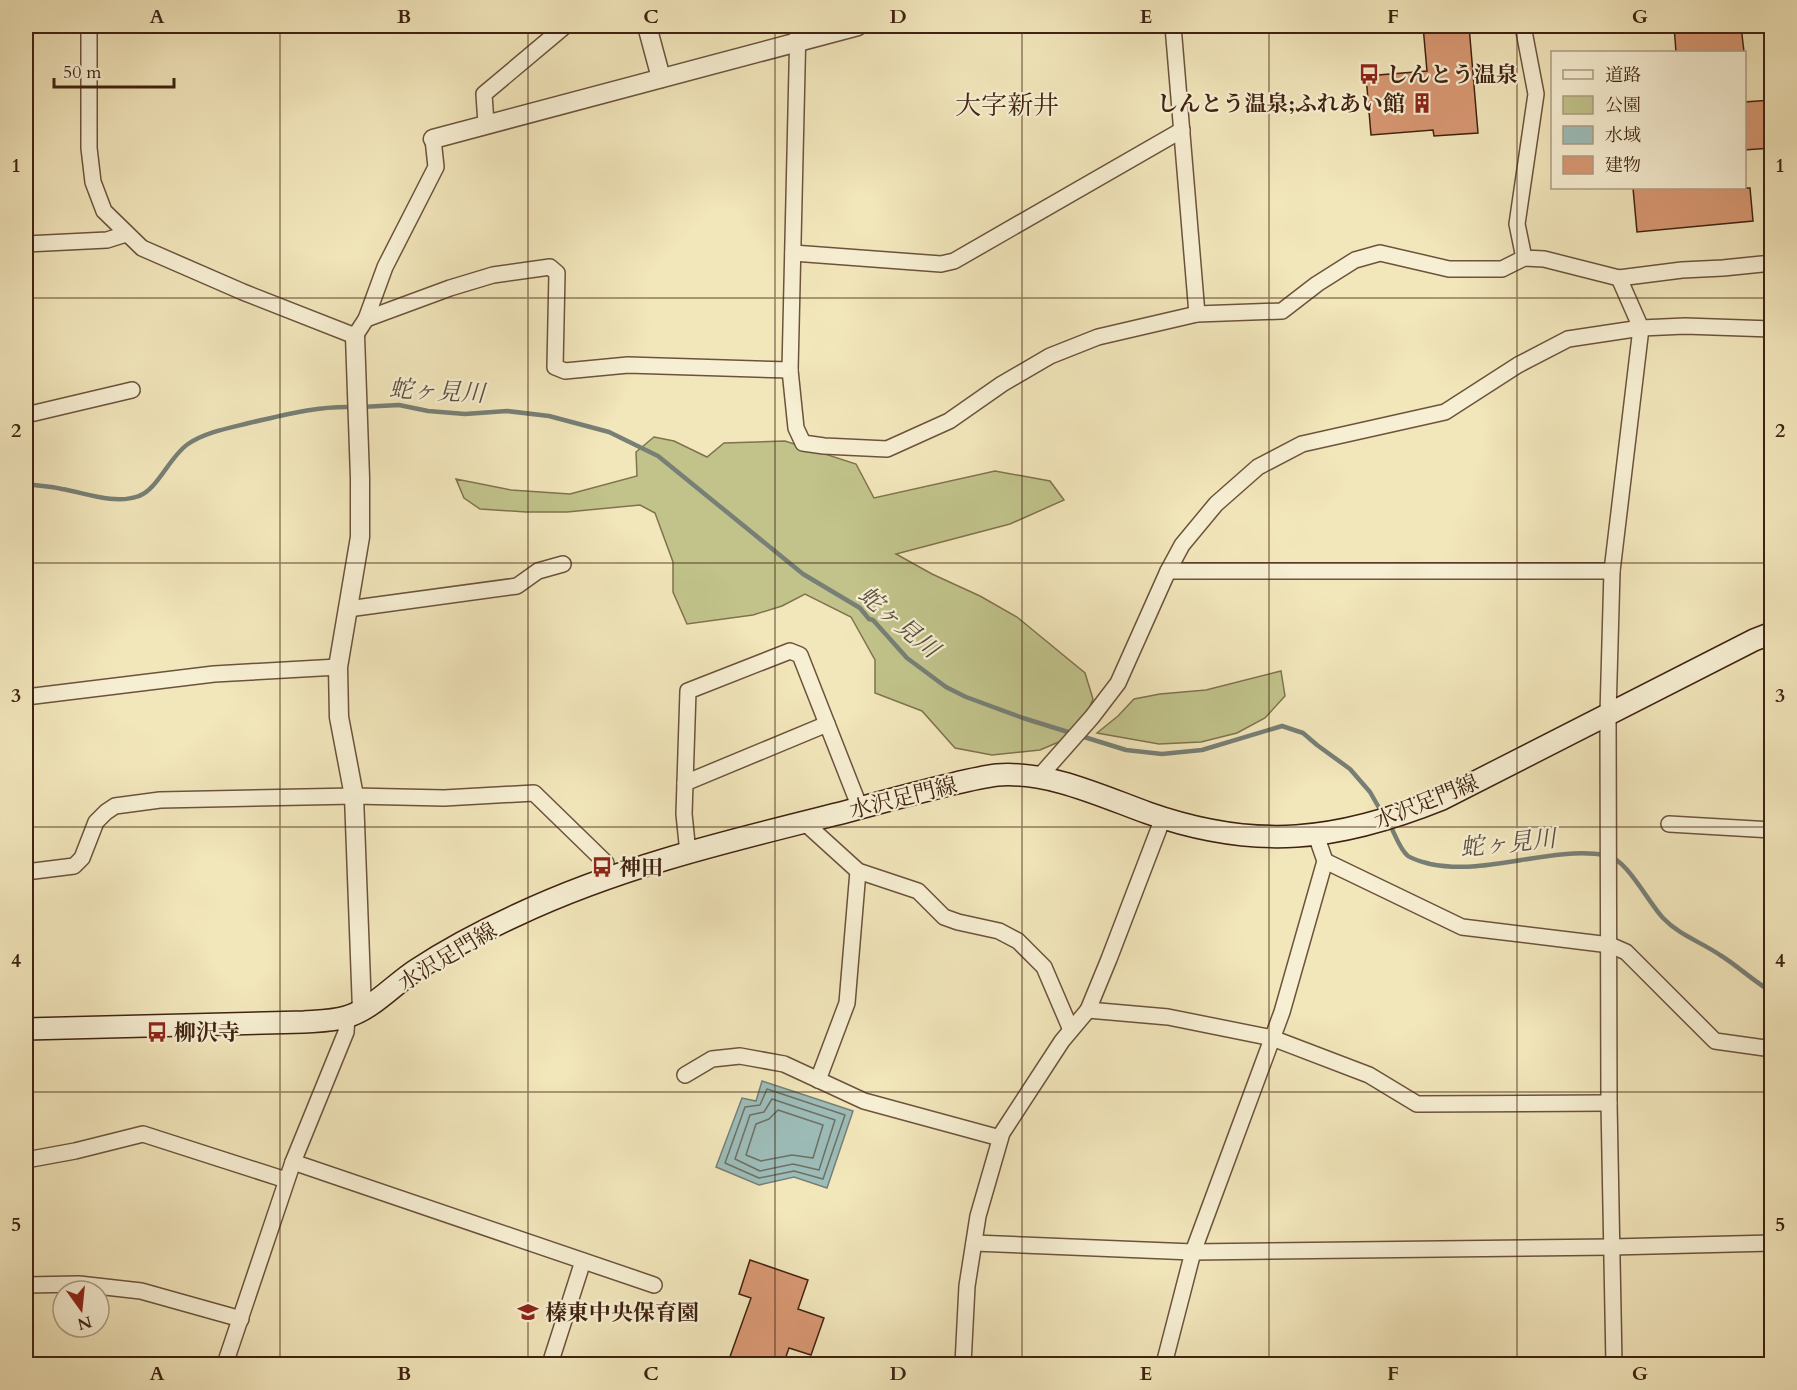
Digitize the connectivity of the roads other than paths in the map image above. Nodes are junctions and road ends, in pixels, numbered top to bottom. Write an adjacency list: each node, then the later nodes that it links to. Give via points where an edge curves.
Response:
1 (89, 26): 12 (street, via 89,148 93,182 104,211)
2 (565, 26): 9 (street, via 484,94)
3 (647, 26): 8 (street)
4 (858, 26): 7 (street)
5 (1173, 26): 10 (street)
6 (1523, 26): 15 (street, via 1536,94 1517,224)
7 (797, 33): 8 (street); 14 (street)
8 (661, 78): 9 (street)
9 (486, 124): 11 (street)
10 (1182, 130): 14 (street, via 954,261 941,264); 18 (street)
11 (433, 139): 19 (street, via 436,167 385,267)
12 (126, 234): 13 (street, via 107,240); 22 (street, via 142,248)
13 (26, 244)
14 (793, 253): 23 (street)
15 (1524, 258): 17 (street, via 1544,259); 18 (street, via 1502,269 1449,269 1380,254 1355,260 1282,311)
16 (1772, 263): 17 (street)
17 (1619, 278): 20 (street)
18 (1197, 314): 23 (street, via 1098,337 1050,356 949,421 887,449 803,443 796,428)
19 (366, 319): 22 (street); 23 (street, via 493,275 550,267 557,273 555,367 566,371 628,365)
20 (1641, 328): 21 (street); 27 (street); 28 (street, via 1568,339 1518,365 1445,412 1302,444 1258,467 1216,504 1182,545)
21 (1772, 329)
22 (355, 336): 29 (street, via 360,537)
23 (790, 370)
24 (132, 390): 25 (street)
25 (26, 415)
26 (563, 564): 29 (street, via 538,571 517,586)
27 (1612, 570): 28 (street); 33 (street)
28 (1168, 571): 35 (street, via 1118,683)
29 (348, 609): 31 (street)
30 (1772, 633): 33 (main road, 水沢足門線)
31 (338, 667): 32 (street, via 214,674); 37 (street, via 339,717)
32 (26, 697)
33 (1608, 714): 43 (main road, 水沢足門線, via 1399,817); 49 (street)
34 (827, 724): 36 (street); 36 (street, via 800,655 790,651 688,691); 38 (street)
35 (1039, 777): 38 (main road, 水沢足門線, via 998,775); 39 (main road, 水沢足門線)
36 (685, 783): 44 (street)
37 (354, 796): 46 (street, via 444,798 534,793); 48 (street, via 159,800 115,806 96,822 82,858 74,866); 51 (street)
38 (860, 808): 40 (main road, 水沢足門線)
39 (1163, 818): 43 (main road, 水沢足門線, via 1206,830 1280,838); 50 (street)
40 (804, 822): 44 (main road, 水沢足門線); 47 (street)
41 (1669, 824): 42 (street)
42 (1772, 830)
43 (1316, 836): 45 (street)
44 (688, 853): 51 (main road, 水沢足門線, via 657,861 517,915 461,943)
45 (1325, 861): 49 (street, via 1462,927); 54 (street)
46 (606, 863)
47 (858, 871): 53 (street, via 918,891 944,917 999,931 1018,941 1044,967); 57 (street, via 847,1003)
48 (26, 872)
49 (1610, 945): 55 (street, via 1626,952 1715,1041); 58 (street)
50 (1088, 1010): 53 (street); 54 (street, via 1168,1017)
51 (354, 1013): 52 (main road, 水沢足門線, via 304,1022); 61 (street)
52 (26, 1029)
53 (1071, 1030): 59 (street)
54 (1272, 1038): 58 (street, via 1369,1075 1417,1104); 66 (street)
55 (1772, 1049)
56 (685, 1075): 57 (street, via 712,1059 740,1056 784,1064)
57 (818, 1080): 59 (street, via 864,1101)
58 (1609, 1103): 65 (street)
59 (1000, 1138): 63 (street)
60 (26, 1160): 62 (street, via 143,1134)
61 (293, 1162): 62 (street); 67 (street)
62 (286, 1180): 70 (street)
63 (974, 1243): 66 (street); 73 (street, via 967,1286)
64 (1772, 1243): 65 (street)
65 (1612, 1248): 66 (street); 75 (street)
66 (1193, 1252): 74 (street)
67 (583, 1261): 69 (street); 72 (street)
68 (26, 1285): 70 (street, via 79,1284 141,1291)
69 (654, 1285)
70 (241, 1319): 71 (street)
71 (225, 1365)
72 (550, 1365)
73 (963, 1365)
74 (1164, 1365)
75 (1614, 1365)

